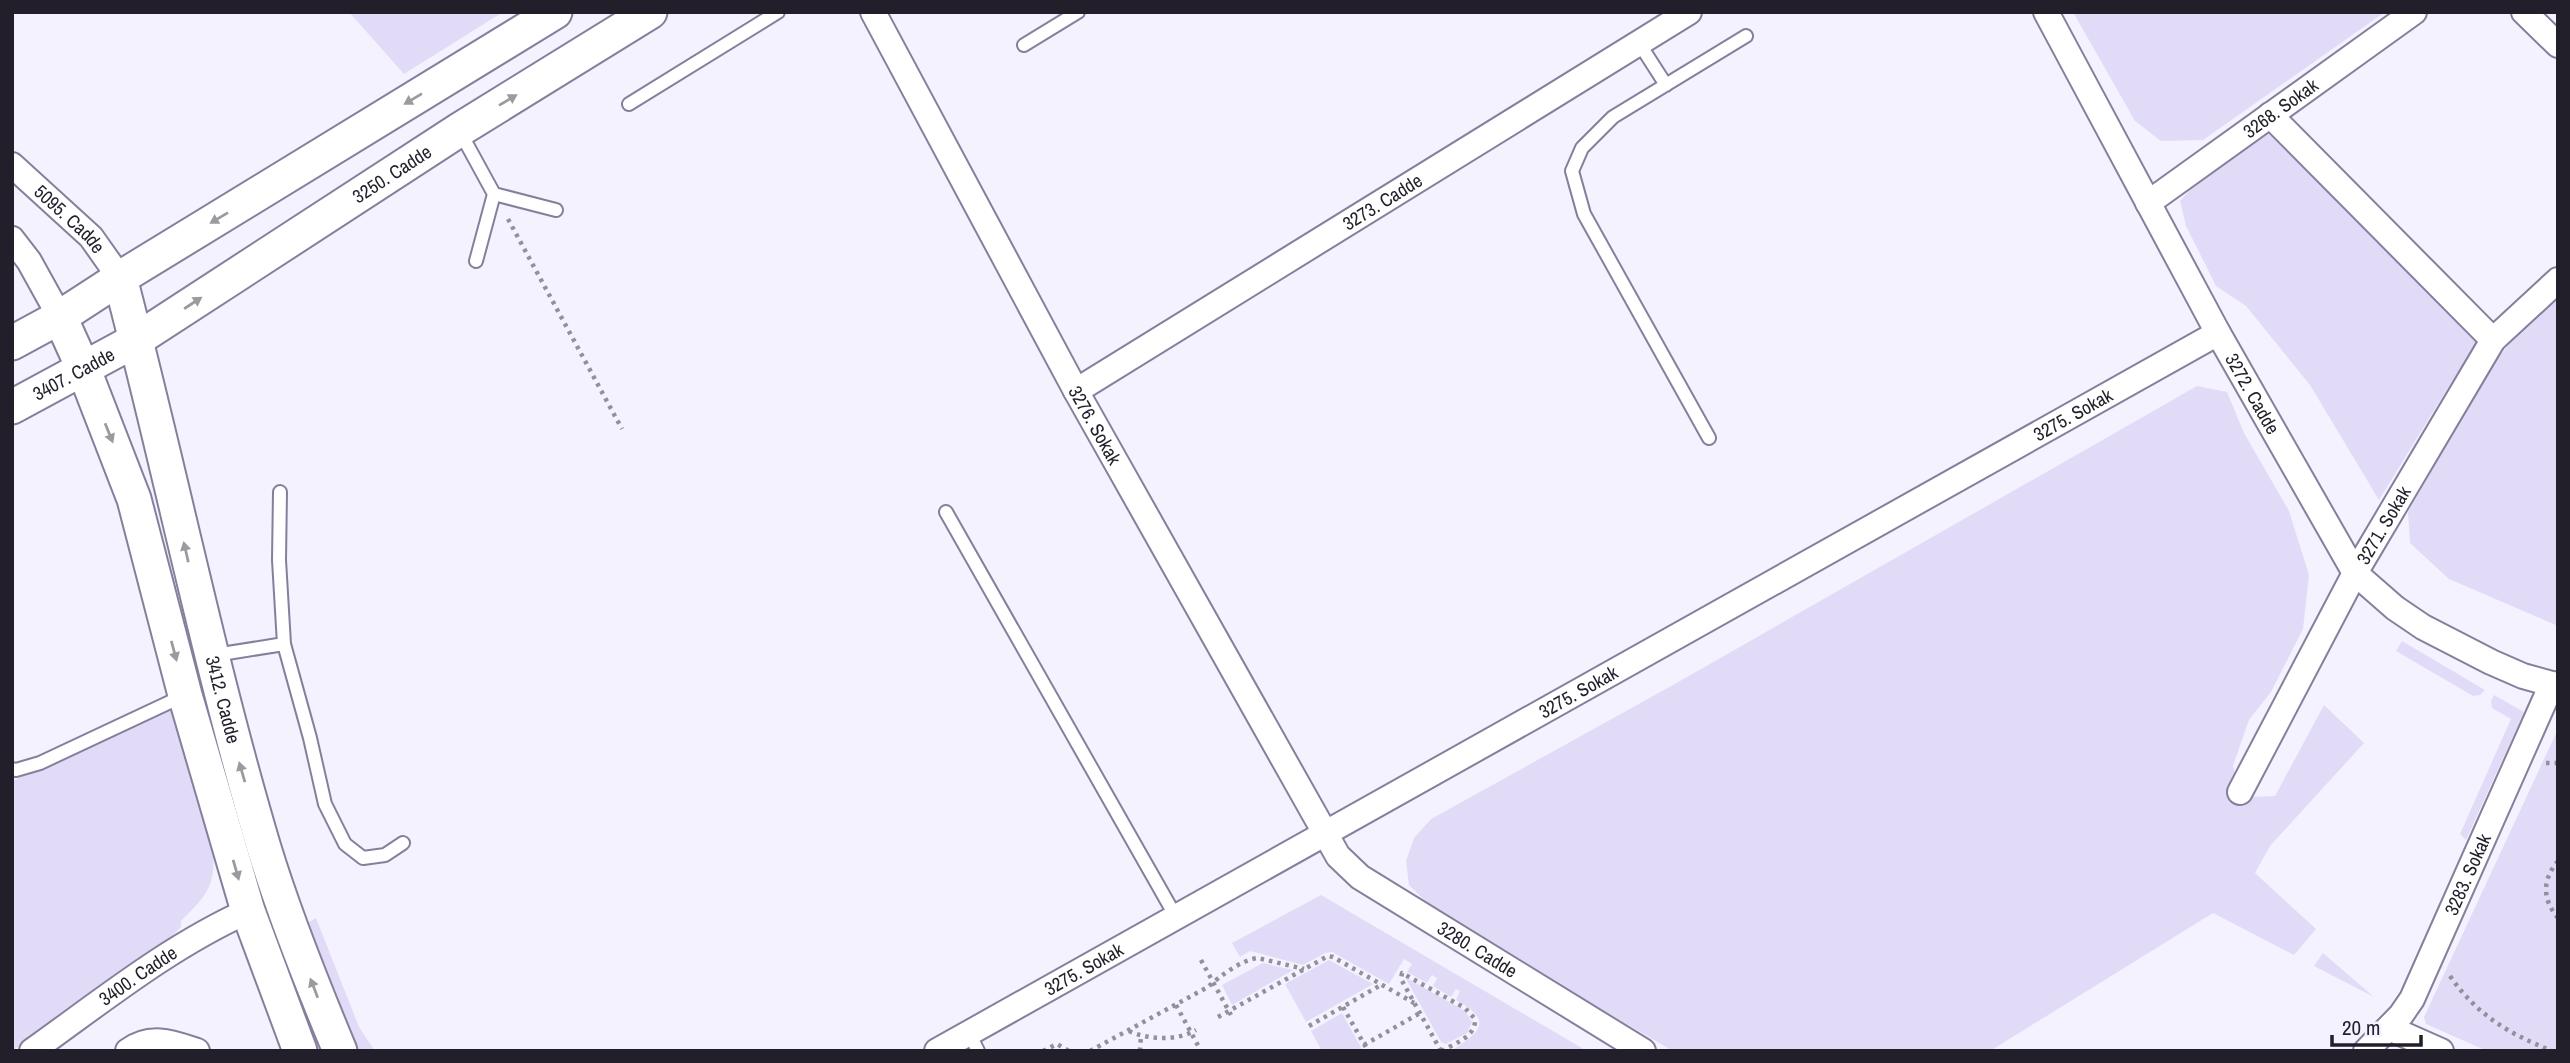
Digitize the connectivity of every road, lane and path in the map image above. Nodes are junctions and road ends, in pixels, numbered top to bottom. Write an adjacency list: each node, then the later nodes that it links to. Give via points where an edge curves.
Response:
1 (555, 12): 24 (street, one-way to 24)
2 (650, 12): 17 (street, 3250. Cadde, one-way to 2)
3 (778, 12): 15 (lane)
4 (873, 12): 32 (street, 3276. Sokak)
5 (1078, 12): 12 (lane)
6 (1689, 12): 11 (street, 3273. Cadde)
7 (2046, 12): 20 (street, 3272. Cadde)
8 (2414, 12): 16 (street, 3268. Sokak)
9 (2524, 12): 13 (street)
10 (1746, 36): 14 (lane)
11 (1639, 43): 14 (lane); 32 (street, 3273. Cadde)
12 (1024, 45)
13 (2558, 45)
14 (1666, 85): 35 (lane, via 1613,117 1582,148 1572,171 1584,214)
15 (629, 104)
16 (2270, 115): 20 (street, 3268. Sokak); 29 (street)
17 (459, 130): 19 (lane); 28 (street, 3250. Cadde, one-way to 17)
18 (12, 165): 24 (street, 5095. Cadde, via 91,237)
19 (494, 194): 21 (lane); 23 (lane); 34 (path)
20 (2148, 203): 27 (street, 3272. Cadde)
21 (556, 210)
22 (12, 239): 26 (street)
23 (476, 261)
24 (120, 278): 26 (street); 28 (street, 3412. Cadde)
25 (2558, 280): 29 (street, 3271. Sokak)
26 (60, 317): 30 (street); 31 (street, 3412. Cadde)
27 (2218, 333): 38 (street, 3272. Cadde); 45 (street, 3275. Sokak)
28 (136, 340): 31 (street, 3407. Cadde); 40 (street, 3412. Cadde, one-way to 28)
29 (2493, 340): 38 (street, 3271. Sokak)
30 (12, 343)
31 (84, 370): 33 (street, 3407. Cadde); 42 (street, 3412. Cadde, one-way to 42, via 134,499)
32 (1076, 391): 45 (street, 3276. Sokak)
33 (12, 407)
34 (622, 429)
35 (1709, 438)
36 (279, 492): 39 (lane)
37 (946, 512): 50 (lane)
38 (2355, 573): 41 (street, 3272. Cadde, via 2423,626 2523,676); 44 (street, 3271. Sokak)
39 (284, 644): 40 (lane); 46 (lane, via 325,804 345,844 363,858 385,855)
40 (211, 655): 48 (street, 3412. Cadde, one-way to 40)
41 (2555, 682): 64 (street, 3283. Sokak, via 2412,999)
42 (185, 695): 43 (lane, via 40,763); 49 (street, 3412. Cadde, one-way to 49)
43 (12, 769)
44 (2239, 792)
45 (1324, 834): 50 (street, 3275. Sokak); 83 (street, 3280. Cadde, via 1360,877)
46 (403, 843)
47 (2558, 861): 51 (path, via 2545,883 2545,897)
48 (281, 896): 49 (street); 74 (street, 3412. Cadde, one-way to 48)
49 (248, 911): 70 (street, 3400. Cadde, via 163,958); 73 (street, 3412. Cadde)
50 (1176, 917): 68 (street, 3275. Sokak)
51 (2558, 918)
52 (1201, 960): 55 (path)
53 (1304, 969): 55 (path, via 1255,958); 56 (path, via 1331,956); 60 (path)
54 (2446, 970): 86 (path, via 2484,1016)
55 (1213, 982): 58 (path); 60 (path)
56 (1381, 985): 57 (path); 59 (path)
57 (1415, 1003): 61 (path); 82 (path, via 1402,973 1472,1015 1473,1032)
58 (1175, 1005): 65 (path); 66 (path)
59 (1343, 1007): 63 (path); 69 (path)
60 (1230, 1013): 62 (path)
61 (1420, 1013): 69 (path); 82 (path)
62 (1219, 1017)
63 (1309, 1026)
64 (2389, 1028): 84 (street, 3283. Sokak); 85 (street)
65 (1128, 1030): 67 (path); 78 (path)
66 (1193, 1031): 67 (path, via 1169,1038); 80 (path)
67 (1141, 1035): 79 (path)
68 (973, 1042): 75 (street, 3275. Sokak)
69 (1364, 1045): 81 (path)
70 (32, 1051)
71 (128, 1051): 72 (street, via 163,1040)
72 (197, 1051)
73 (300, 1051)
74 (340, 1051)
75 (937, 1051)
76 (1043, 1051): 77 (path, via 1057,1044)
77 (1069, 1051)
78 (1090, 1051)
79 (1140, 1051)
80 (1201, 1051)
81 (1368, 1051)
82 (1441, 1051)
83 (1643, 1051)
84 (2366, 1051)
85 (2441, 1051)
86 (2552, 1051)

